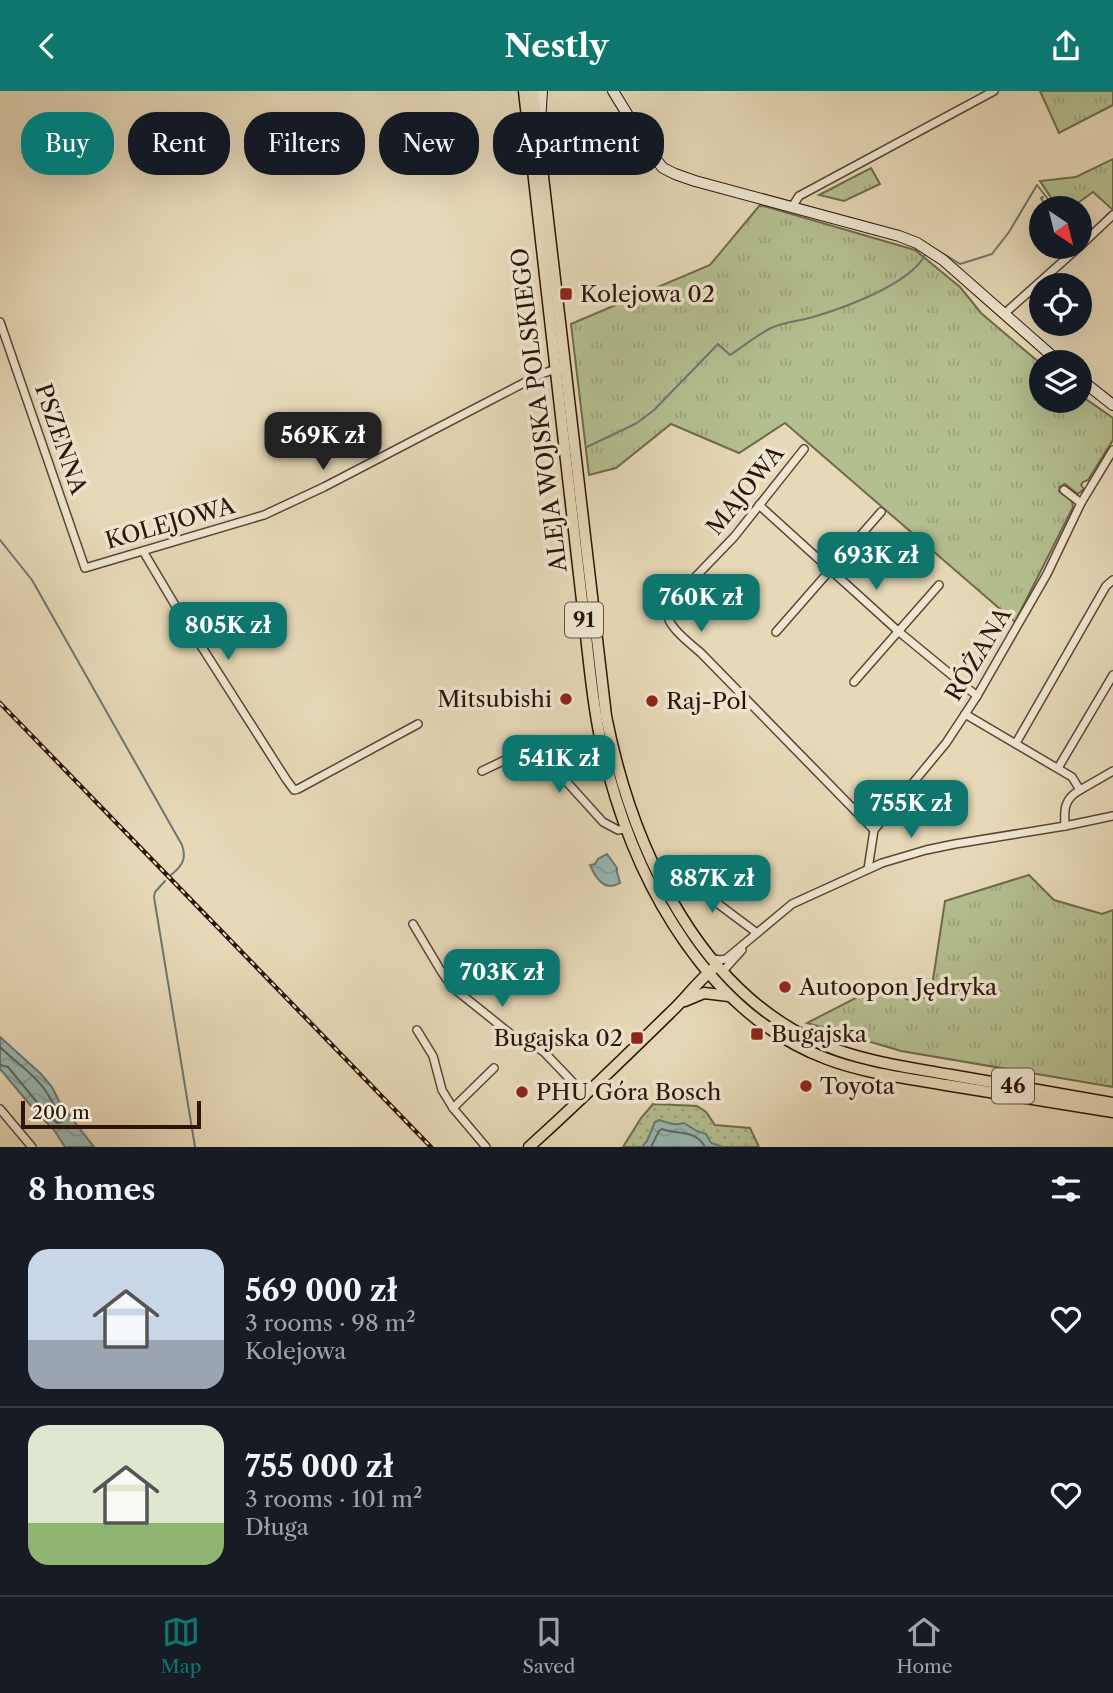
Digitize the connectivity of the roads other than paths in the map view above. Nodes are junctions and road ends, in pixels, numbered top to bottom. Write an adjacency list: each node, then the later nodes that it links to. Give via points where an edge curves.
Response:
1 (524, 91): 16 (main road, ALEJA WOJSKA POLSKIEGO / 91)
2 (533, 91): 6 (main road, ALEJA WOJSKA POLSKIEGO / 91)
3 (542, 91): 7 (street)
4 (613, 91): 9 (street, via 663,168)
5 (994, 91): 9 (street, via 799,196)
6 (536, 112)
7 (541, 112)
8 (543, 175): 16 (main road, ALEJA WOJSKA POLSKIEGO / 91)
9 (792, 207): 13 (street, via 917,243)
10 (1113, 215): 11 (street)
11 (1092, 234)
12 (1065, 259): 13 (street)
13 (1004, 314): 15 (street)
14 (0, 322): 26 (street, PSZENNA)
15 (1045, 350)
16 (561, 367): 25 (street, KOLEJOWA, via 264,515); 44 (main road, ALEJA WOJSKA POLSKIEGO / 91, via 593,697 609,776); 51 (main road, ALEJA WOJSKA POLSKIEGO / 91, via 603,700 618,773 658,876)
17 (1092, 388): 18 (street)
18 (1113, 405)
19 (804, 449): 23 (street, MAJOWA)
20 (1113, 450): 22 (street, RÓŻANA)
21 (1063, 490): 22 (street)
22 (1081, 503): 34 (street, RÓŻANA, via 1047,574)
23 (759, 505): 27 (street); 45 (street, MAJOWA, via 668,606 667,614 674,629)
24 (881, 512): 27 (street)
25 (142, 551): 26 (street, KOLEJOWA); 36 (street, via 295,790)
26 (85, 568)
27 (831, 570): 30 (street); 31 (street)
28 (1113, 580): 37 (street)
29 (939, 585): 30 (street)
30 (898, 631): 33 (street); 34 (street)
31 (776, 632)
32 (1113, 675): 38 (street)
33 (854, 682)
34 (977, 697): 35 (street, RÓŻANA)
35 (965, 715): 37 (street); 45 (street, RÓŻANA)
36 (418, 724)
37 (1016, 743): 38 (street)
38 (1058, 768): 41 (street, via 1072,777)
39 (482, 771): 44 (street, via 536,748 603,821 618,830)
40 (1113, 771): 41 (street)
41 (1080, 790): 43 (street, via 1066,803)
42 (1113, 816): 43 (street)
43 (1065, 826): 46 (street, via 926,850)
44 (626, 829): 51 (main road, ALEJA WOJSKA POLSKIEGO / 91, via 657,896 680,932)
45 (874, 830): 46 (street)
46 (868, 869): 49 (street, via 792,904)
47 (682, 877): 49 (street)
48 (413, 923): 56 (street, via 452,986 512,1035 544,1052)
49 (757, 933): 50 (street)
50 (746, 944): 51 (street, via 734,960); 51 (street, via 720,960)
51 (715, 969): 52 (main road, ALEJA WOJSKA POLSKIEGO / 91); 53 (main road); 57 (main road, ALEJA WOJSKA POLSKIEGO / 46, via 769,1014 836,1050)
52 (729, 996): 53 (main road, via 704,993); 60 (main road, ALEJA WOJSKA POLSKIEGO / 46, via 750,1016 798,1047 858,1069)
53 (680, 1004): 56 (main road)
54 (417, 1030): 58 (street, via 433,1056 442,1090)
55 (494, 1068): 58 (street)
56 (585, 1095): 63 (main road)
57 (1113, 1103)
58 (453, 1108): 62 (street)
59 (0, 1109): 61 (street)
60 (1113, 1112)
61 (32, 1147)
62 (486, 1147)
63 (530, 1147)

